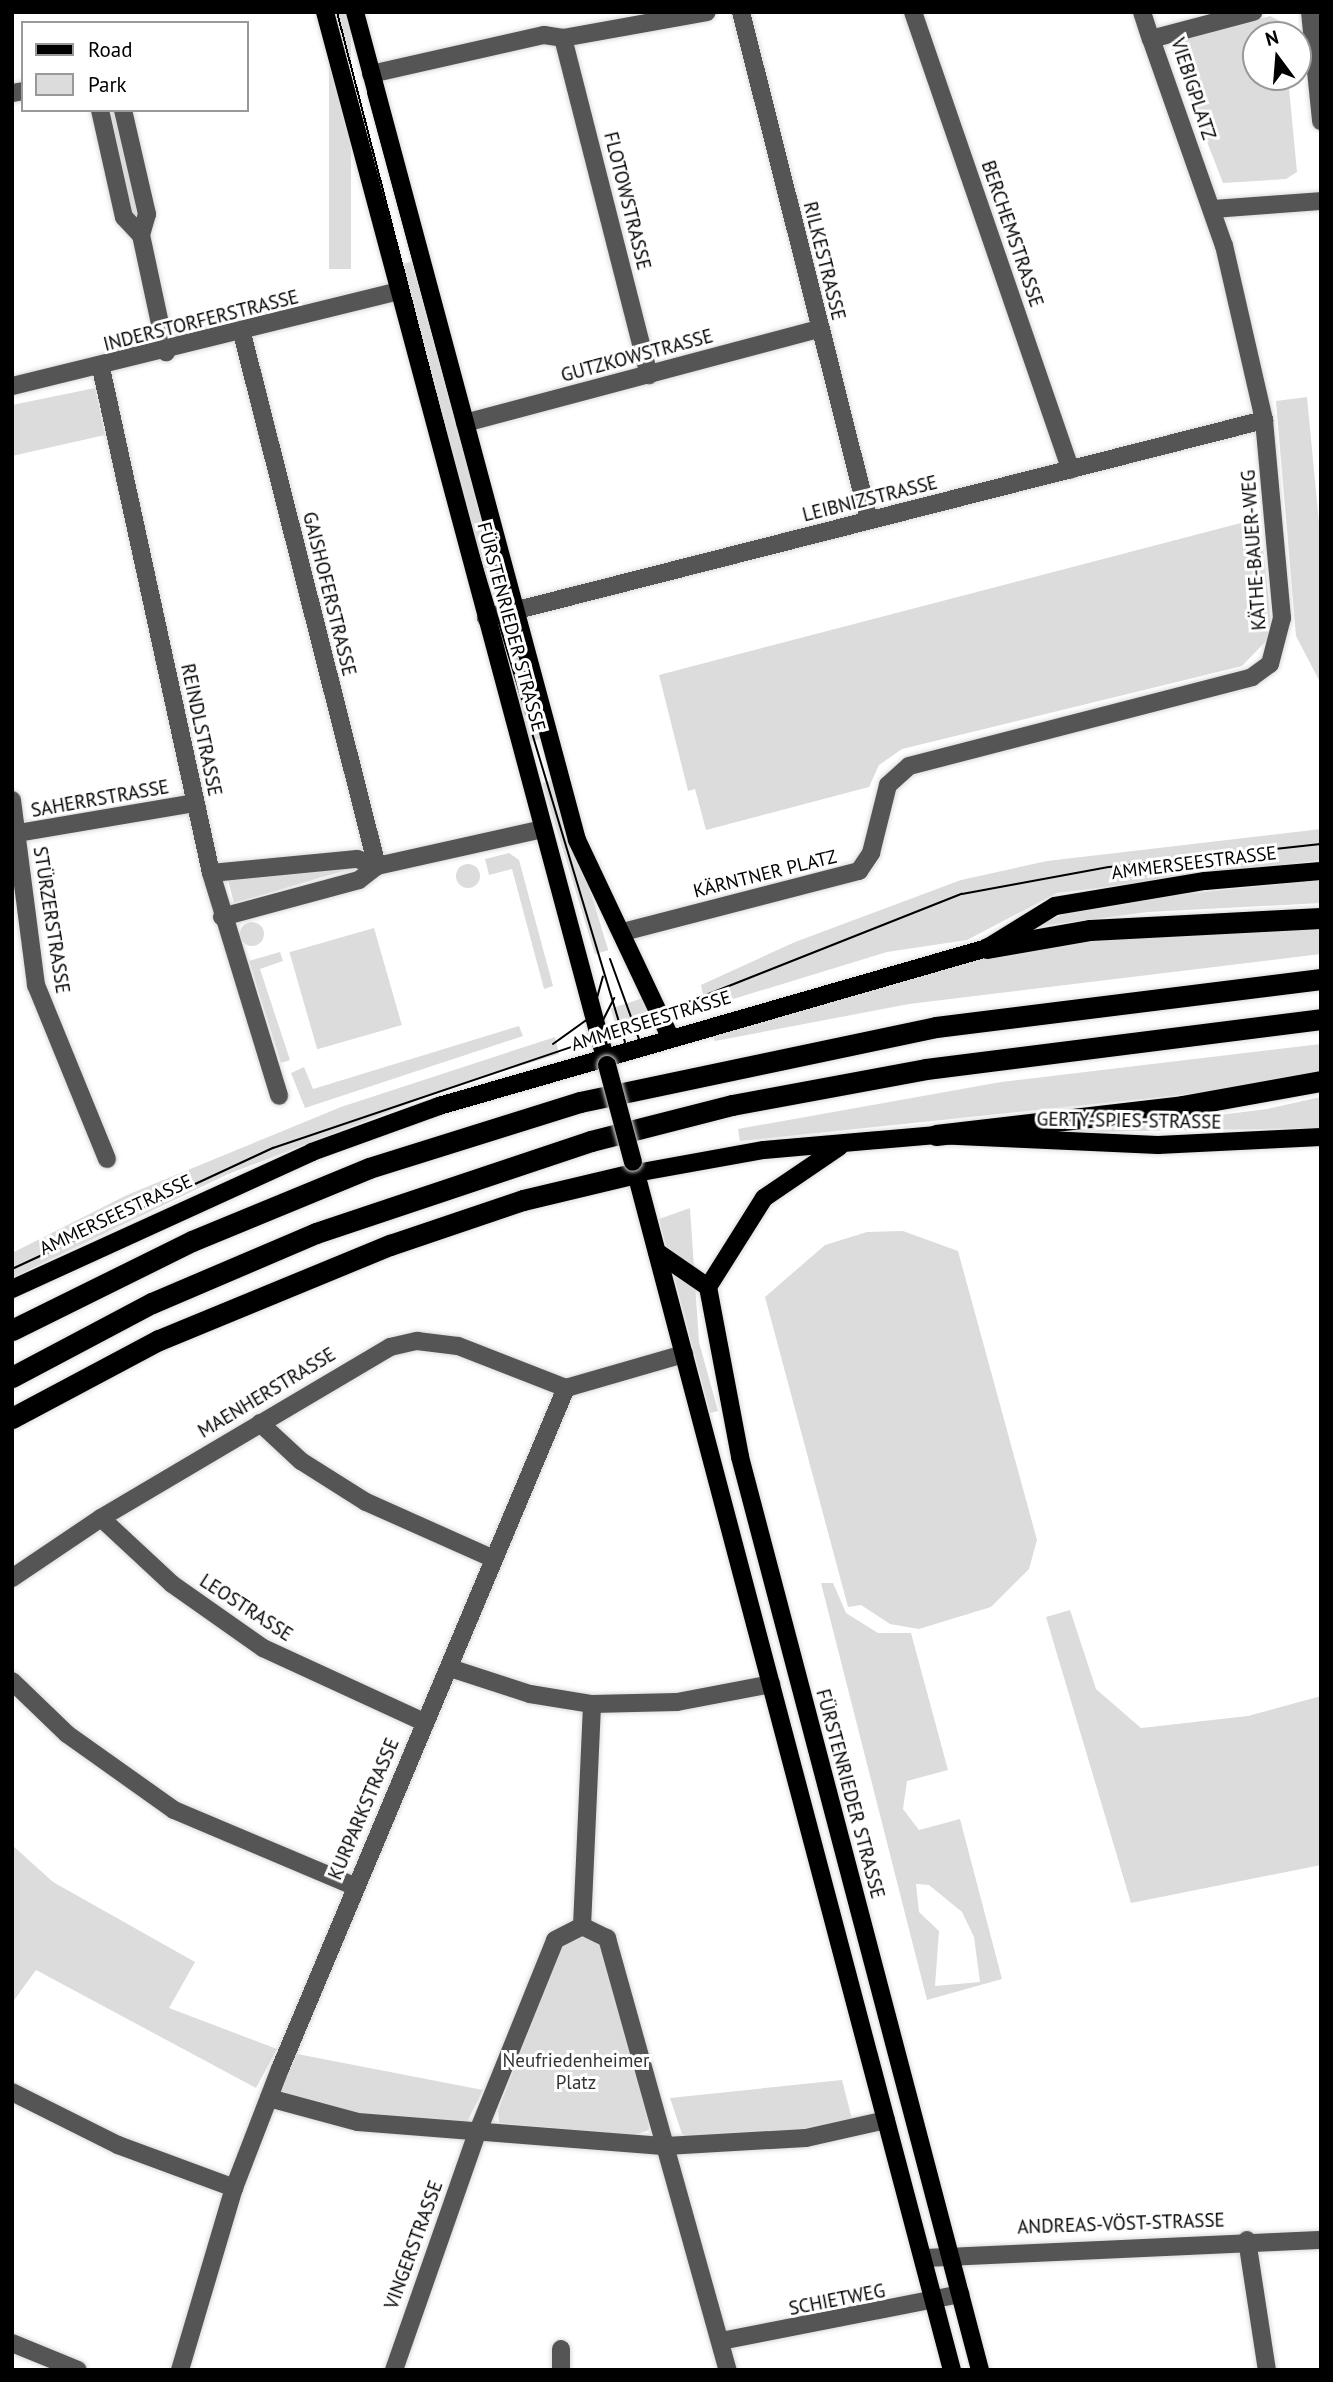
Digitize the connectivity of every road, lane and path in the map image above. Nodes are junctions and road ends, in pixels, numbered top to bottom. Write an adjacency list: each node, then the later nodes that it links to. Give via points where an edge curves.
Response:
1 (325, 12): 19 (main road, FÜRSTENRIEDER STRASSE)
2 (355, 12): 12 (main road, FÜRSTENRIEDER STRASSE)
3 (707, 12): 9 (street)
4 (741, 12): 20 (street, RILKESTRASSE)
5 (913, 12): 28 (street, BERCHEMSTRASSE)
6 (1142, 12): 11 (street)
7 (1254, 12): 11 (street, VIEBIGPLATZ)
8 (1310, 12): 15 (street)
9 (657, 17): 10 (street)
10 (564, 38): 12 (street, via 544,35); 24 (street, FLOTOWSTRASSE)
11 (1151, 39): 17 (street, VIEBIGPLATZ)
12 (371, 74): 27 (main road, FÜRSTENRIEDER STRASSE)
13 (100, 112): 18 (street, via 124,217)
14 (123, 112): 18 (street, via 147,214)
15 (1321, 121)
16 (1321, 201): 17 (street)
17 (1212, 209): 26 (street, KÄTHE-BAUER-WEG)
18 (141, 235): 22 (street)
19 (400, 291): 21 (street, INDERSTORFERSTRASSE); 31 (main road, FÜRSTENRIEDER STRASSE)
20 (819, 329): 24 (street, GUTZKOWSTRASSE); 29 (street, RILKESTRASSE)
21 (242, 333): 22 (street, INDERSTORFERSTRASSE); 37 (street, GAISHOFERSTRASSE)
22 (166, 352): 23 (street, INDERSTORFERSTRASSE)
23 (101, 368): 25 (street, INDERSTORFERSTRASSE); 34 (street, REINDLSTRASSE)
24 (649, 375): 27 (street, GUTZKOWSTRASSE)
25 (12, 386)
26 (1264, 420): 28 (street, LEIBNIZSTRASSE); 32 (street, KÄTHE-BAUER-WEG, via 1282,618 1270,664 1252,677)
27 (465, 423): 30 (main road, FÜRSTENRIEDER STRASSE)
28 (1071, 470): 29 (street, LEIBNIZSTRASSE)
29 (869, 520): 30 (street, LEIBNIZSTRASSE)
30 (514, 611): 31 (street, LEIBNIZSTRASSE); 42 (main road, FÜRSTENRIEDER STRASSE, via 577,840)
31 (486, 618): 35 (main road, FÜRSTENRIEDER STRASSE)
32 (930, 760): 42 (street, KÄRNTNER PLATZ, via 898,772 888,785 872,853 859,871)
33 (12, 800): 36 (street, STÜRZERSTRASSE)
34 (195, 803): 36 (street, SAHERRSTRASSE); 39 (street, REINDLSTRASSE)
35 (543, 829): 37 (street); 47 (main road, FÜRSTENRIEDER STRASSE)
36 (14, 835): 53 (street, STÜRZERSTRASSE, via 36,985)
37 (377, 866): 39 (street, via 357,859); 40 (street, via 359,880)
38 (1321, 871): 43 (main road, AMMERSEESTRASSE, via 1092,897 1013,927)
39 (211, 873): 40 (street, REINDLSTRASSE)
40 (222, 917): 49 (street, REINDLSTRASSE)
41 (1321, 918): 43 (highway, via 1090,930)
42 (623, 932): 46 (main road, FÜRSTENRIEDER STRASSE)
43 (987, 948): 46 (main road, AMMERSEESTRASSE)
44 (1321, 979): 58 (highway, via 936,1027 580,1102 369,1168 192,1241)
45 (1321, 1019): 60 (highway, via 926,1069 732,1105 591,1141 316,1233 152,1303)
46 (670, 1037): 47 (main road, AMMERSEESTRASSE)
47 (606, 1061): 54 (main road, FÜRSTENRIEDER STRASSE, bridge); 57 (main road, AMMERSEESTRASSE, via 312,1152)
48 (1321, 1081): 50 (highway, via 1182,1107)
49 (279, 1096)
50 (936, 1135): 51 (main road, GERTY-SPIES-STRASSE, via 1158,1145); 52 (main road)
51 (1321, 1138)
52 (847, 1143): 54 (main road); 56 (main road, via 800,1168 764,1198)
53 (107, 1159)
54 (635, 1168): 55 (main road, FÜRSTENRIEDER STRASSE); 62 (highway, via 377,1250 159,1340)
55 (657, 1252): 56 (main road); 59 (main road, FÜRSTENRIEDER STRASSE)
56 (708, 1287): 82 (main road, FÜRSTENRIEDER STRASSE, via 740,1457)
57 (12, 1289)
58 (12, 1330)
59 (684, 1354): 61 (street); 69 (main road, FÜRSTENRIEDER STRASSE)
60 (12, 1377)
61 (566, 1388): 63 (street, MAENHERSTRASSE, via 458,1346 417,1341 361,1361); 65 (street, KURPARKSTRASSE)
62 (12, 1418)
63 (260, 1423): 64 (street, MAENHERSTRASSE); 65 (street, via 301,1461 366,1502)
64 (102, 1518): 66 (street, MAENHERSTRASSE); 71 (street, LEOSTRASSE, via 172,1584 263,1648)
65 (494, 1559): 67 (street, KURPARKSTRASSE)
66 (12, 1578)
67 (450, 1668): 70 (street, via 530,1694); 71 (street, KURPARKSTRASSE)
68 (12, 1681): 72 (street, via 66,1734 174,1810)
69 (771, 1684): 70 (street, via 677,1702); 76 (main road, FÜRSTENRIEDER STRASSE)
70 (592, 1704): 73 (street)
71 (424, 1722): 72 (street, KURPARKSTRASSE)
72 (354, 1886): 75 (street, KURPARKSTRASSE)
73 (582, 1926): 77 (street, via 555,1940); 78 (street, via 607,1938)
74 (12, 2092): 79 (street, via 118,2145)
75 (269, 2098): 77 (street, via 358,2122); 79 (street, KURPARKSTRASSE)
76 (886, 2120): 78 (street, via 806,2138); 83 (main road, FÜRSTENRIEDER STRASSE)
77 (476, 2136): 78 (street); 91 (street, VINGERSTRASSE)
78 (666, 2146): 86 (street)
79 (234, 2188): 90 (street, KURPARKSTRASSE)
80 (1247, 2240): 81 (street, ANDREAS-VÖST-STRASSE); 82 (street, ANDREAS-VÖST-STRASSE); 96 (street)
81 (1321, 2240)
82 (950, 2254): 83 (street, ANDREAS-VÖST-STRASSE); 84 (main road, FÜRSTENRIEDER STRASSE)
83 (923, 2258): 85 (main road, FÜRSTENRIEDER STRASSE)
84 (960, 2294): 85 (street, SCHIETWEG); 95 (main road, FÜRSTENRIEDER STRASSE)
85 (934, 2302): 86 (street, SCHIETWEG); 94 (main road, FÜRSTENRIEDER STRASSE)
86 (721, 2341): 93 (street)
87 (12, 2343): 89 (street)
88 (561, 2349): 92 (street)
89 (78, 2370)
90 (180, 2370)
91 (394, 2370)
92 (561, 2370)
93 (728, 2370)
94 (952, 2370)
95 (980, 2370)
96 (1267, 2370)

